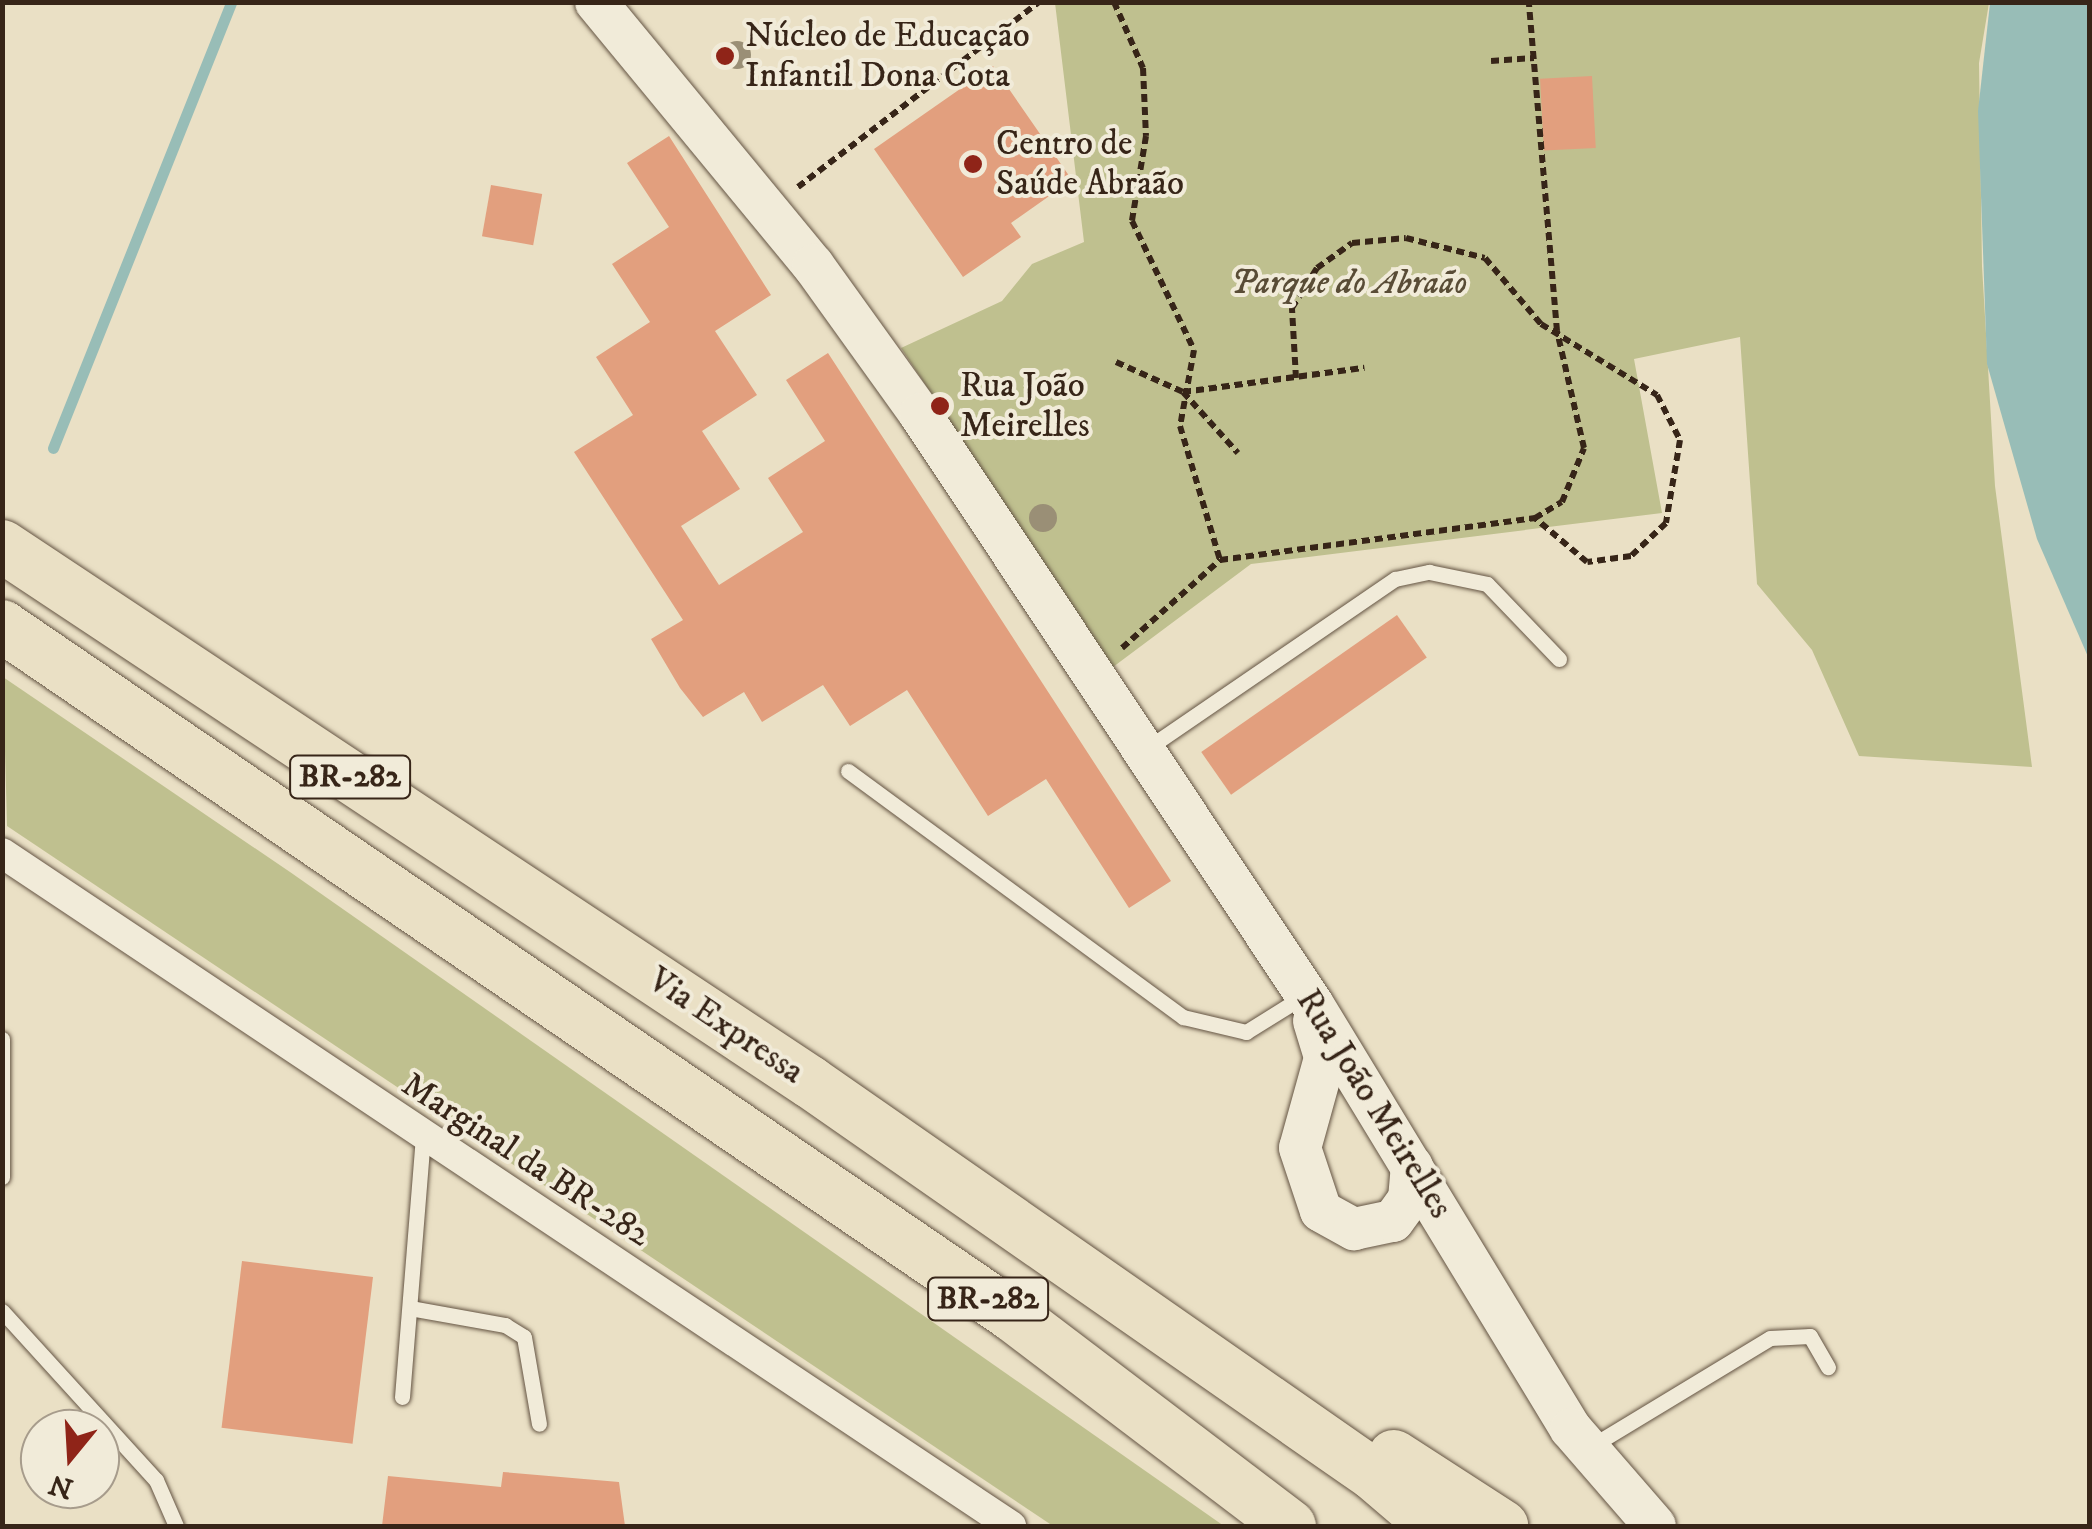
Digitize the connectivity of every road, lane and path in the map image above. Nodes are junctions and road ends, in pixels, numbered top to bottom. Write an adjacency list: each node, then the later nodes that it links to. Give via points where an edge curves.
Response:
1 (596, 2): 7 (main road, Rua João Meirelles)
2 (1039, 2): 7 (path)
3 (1114, 2): 12 (path, via 1143,68 1146,136 1132,220 1139,248 1184,314 1194,350)
4 (1529, 2): 5 (path)
5 (1534, 58): 6 (path); 8 (path)
6 (1491, 61)
7 (768, 209): 19 (main road, Rua João Meirelles)
8 (1557, 331): 11 (path, via 1485,258 1406,238 1352,242 1317,268 1292,308); 14 (path, via 1584,448 1562,502); 14 (path, via 1611,375 1657,395 1680,440 1678,474 1666,522 1610,566 1587,562)
9 (1116, 362): 12 (path)
10 (1364, 368): 11 (path)
11 (1296, 378): 12 (path)
12 (1183, 392): 13 (path); 16 (path, via 1180,426)
13 (1238, 454)
14 (1535, 518): 16 (path)
15 (2, 546): 30 (highway, Via Expressa / BR-282, via 810,1082)
16 (1220, 560): 19 (path)
17 (2, 626): 37 (highway, BR-282, via 1012,1315)
18 (1558, 660): 20 (lane, via 1487,584 1430,572 1395,580)
19 (1094, 674): 20 (main road, Rua João Meirelles)
20 (1144, 750): 23 (main road, Rua João Meirelles)
21 (848, 771): 23 (lane, via 1184,1017 1246,1032)
22 (2, 853): 25 (street, Marginal da BR-282)
23 (1310, 1000): 26 (main road, Rua João Meirelles); 26 (main road, via 1325,1058 1300,1148 1321,1210 1354,1230 1393,1221 1410,1198)
24 (2, 1039): 27 (lane, via 10,1092)
25 (423, 1137): 28 (lane); 36 (street, Marginal da BR-282)
26 (1412, 1166): 34 (main road, Rua João Meirelles)
27 (2, 1177)
28 (410, 1308): 32 (lane); 33 (lane, via 505,1324 524,1337)
29 (2, 1311): 35 (lane, via 156,1480)
30 (1139, 1314): 38 (highway, Via Expressa / BR-282); 39 (highway, via 1330,1414)
31 (1828, 1367): 34 (lane, via 1810,1336 1781,1335)
32 (402, 1397)
33 (538, 1424)
34 (1587, 1449): 40 (main road, Rua João Meirelles)
35 (176, 1526)
36 (1011, 1526)
37 (1290, 1526)
38 (1434, 1526)
39 (1502, 1526)
40 (1655, 1526)

